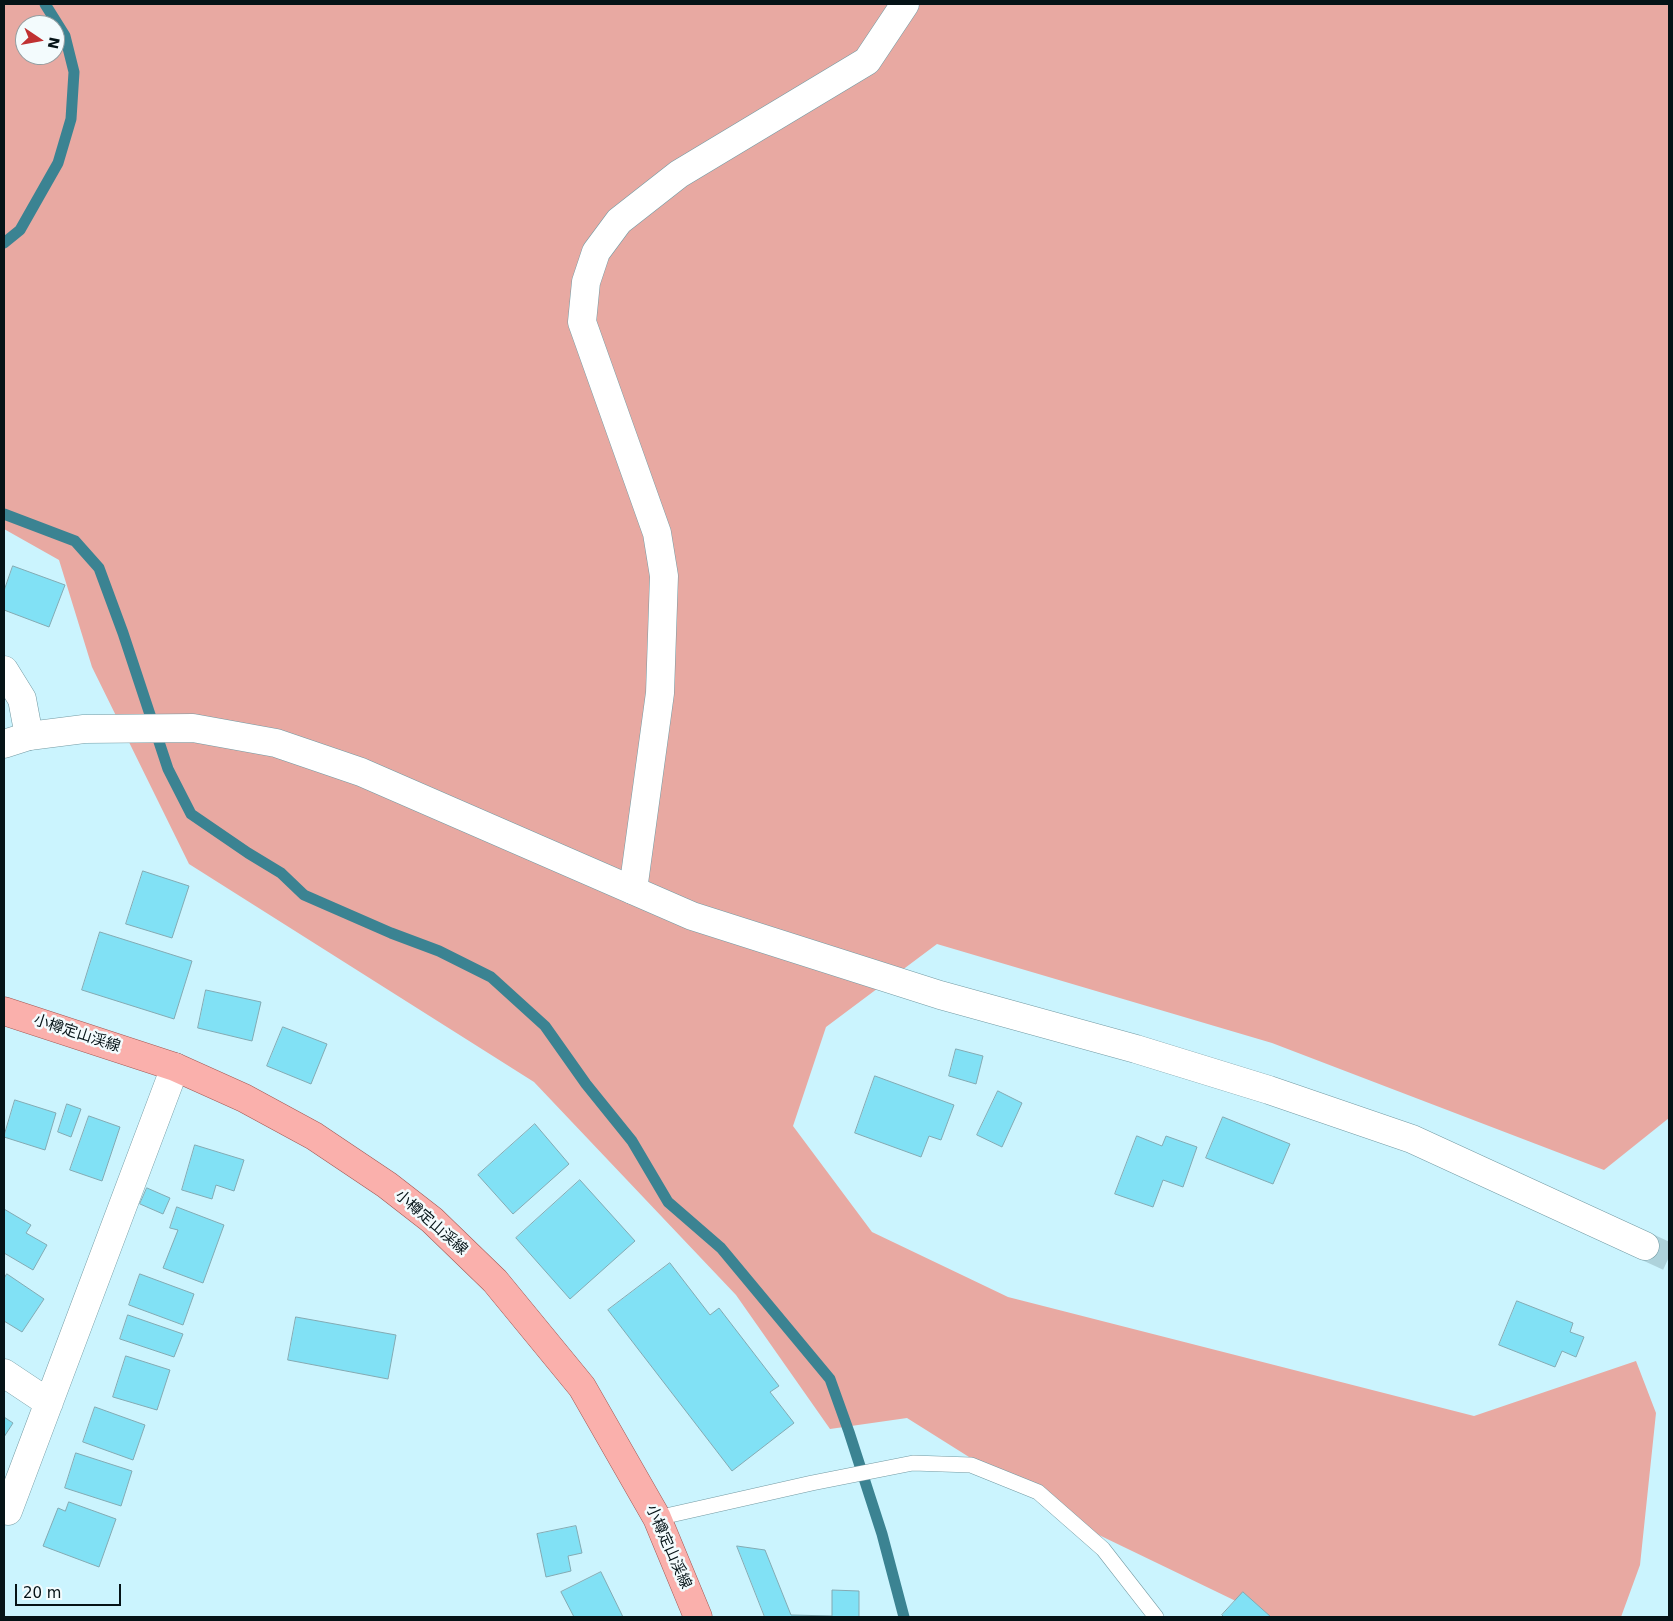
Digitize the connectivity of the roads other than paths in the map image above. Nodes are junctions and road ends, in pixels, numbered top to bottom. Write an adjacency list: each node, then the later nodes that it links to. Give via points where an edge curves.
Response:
1 (905, 4): 5 (street, via 867,61 679,174 619,221 596,252 586,282 582,322 657,533 664,576 660,693)
2 (4, 670): 3 (street, via 22,699)
3 (29, 736): 4 (street); 5 (street, via 84,729 193,728 276,743 361,772)
4 (4, 744)
5 (633, 890): 8 (street, via 692,916 940,995 1136,1048 1412,1139)
6 (4, 1011): 7 (main road, 小樽定山渓線)
7 (176, 1067): 10 (street); 12 (main road, 小樽定山渓線, via 244,1098 314,1136 432,1220 495,1281 582,1388)
8 (1645, 1246)
9 (4, 1373): 10 (street)
10 (49, 1403): 11 (street)
11 (8, 1512)
12 (657, 1518): 13 (main road, 小樽定山渓線); 14 (lane, via 913,1463 971,1465 1038,1492 1103,1549)
13 (698, 1617)
14 (1156, 1617)

